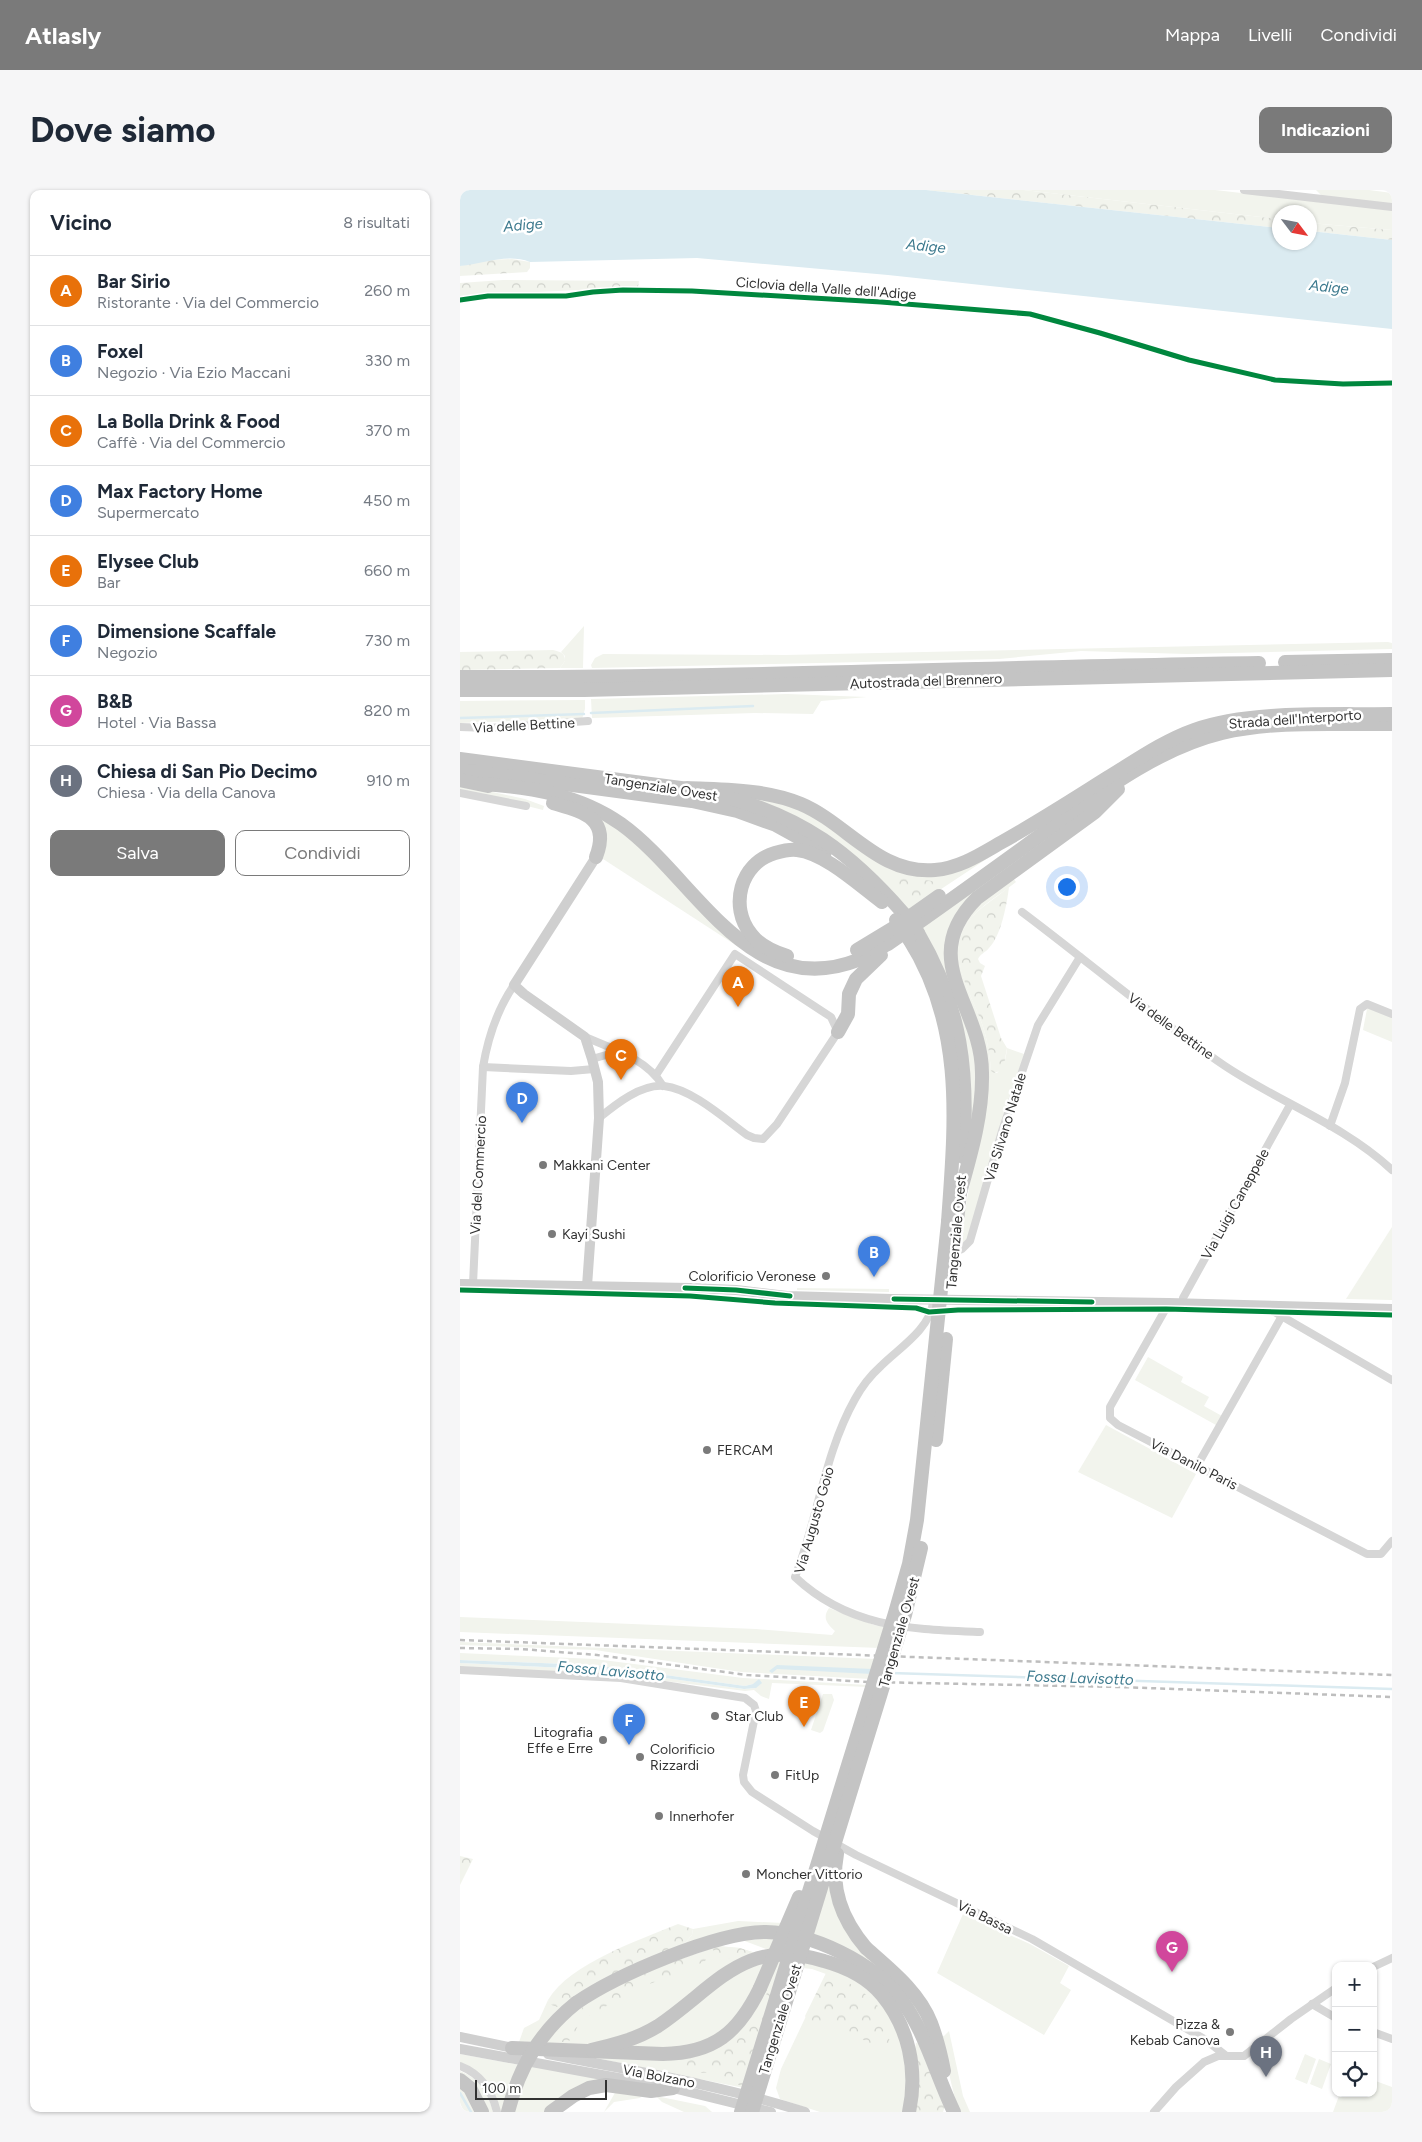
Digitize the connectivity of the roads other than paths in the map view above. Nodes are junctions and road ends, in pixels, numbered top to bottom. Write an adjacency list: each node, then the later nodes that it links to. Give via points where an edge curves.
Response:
1 (1244, 190): 2 (street)
2 (1392, 207)
3 (1392, 660): 6 (highway, Autostrada del Brennero)
4 (1392, 670): 6 (highway, Autostrada del Brennero)
5 (460, 677): 6 (highway, Autostrada del Brennero)
6 (589, 683): 7 (highway, Autostrada del Brennero)
7 (460, 690)
8 (1392, 714): 17 (highway, Strada dell'Interporto, via 1249,718 1212,725 1163,744)
9 (588, 722): 11 (street, Via delle Bettine)
10 (1392, 724): 13 (highway, Strada dell'Interporto, via 1264,727 1223,733 1168,753)
11 (460, 727)
12 (460, 759): 18 (highway, Tangenziale Ovest)
13 (1141, 769): 26 (highway, via 1065,818); 42 (highway, via 1095,812 977,898 955,927 951,967 981,1056 982,1094)
14 (460, 770): 22 (highway, Tangenziale Ovest, via 692,800 737,811 776,825 829,855)
15 (460, 780): 16 (highway)
16 (481, 784): 21 (highway, via 586,814 596,823 600,837); 26 (highway, via 575,799 619,823 639,838 743,943 765,957 796,967 825,967 860,959)
17 (1095, 786): 18 (highway, via 969,861 935,870 918,870 882,859 831,821 784,798); 22 (highway, via 1060,814 859,950 815,960 777,952 750,934 744,923 740,898 743,883 755,864 770,854 798,850 825,861)
18 (687, 788): 24 (highway, Tangenziale Ovest, via 736,800 802,825 856,863)
19 (460, 793): 20 (street)
20 (526, 806)
21 (596, 857): 28 (street, Via del Commercio)
22 (882, 902): 24 (highway, Tangenziale Ovest)
23 (1022, 912): 27 (street, Via delle Bettine)
24 (900, 917): 25 (highway, Tangenziale Ovest, bridge)
25 (913, 936): 42 (highway, Tangenziale Ovest, via 939,972 959,1035 966,1111); 43 (highway, Tangenziale Ovest, via 944,1018 952,1059)
26 (888, 944): 30 (highway, via 856,979 849,994 848,1014)
27 (1080, 957): 38 (street, Via delle Bettine, via 1169,1027 1226,1067); 47 (street, Via Silvano Natale, via 1038,1025 1002,1130 970,1241 962,1249 938,1261)
28 (514, 985): 31 (street); 34 (street, Via del Commercio, via 496,1017)
29 (1392, 1014): 40 (street, via 1367,1004 1360,1009 1345,1084)
30 (838, 1032): 36 (street, via 831,1017 735,954); 37 (street, via 777,1124 763,1139 747,1134 679,1090)
31 (585, 1036): 32 (street); 33 (street)
32 (620, 1051): 33 (street); 36 (street)
33 (592, 1059): 35 (street)
34 (483, 1067): 35 (street); 45 (street, Via del Commercio)
35 (594, 1070): 39 (street, via 598,1082)
36 (656, 1075): 37 (street)
37 (663, 1086): 39 (street, via 616,1104)
38 (1290, 1105): 40 (street, Via delle Bettine); 49 (street, Via Luigi Caneppele)
39 (599, 1118): 46 (street)
40 (1330, 1126): 41 (street, Via delle Bettine, via 1365,1147)
41 (1392, 1170)
42 (960, 1193): 43 (highway, Tangenziale Ovest)
43 (952, 1222): 58 (highway, Tangenziale Ovest, bridge, via 916,1529)
44 (460, 1284): 45 (street)
45 (473, 1284): 46 (street)
46 (587, 1286): 47 (street, via 736,1290 794,1296)
47 (934, 1295): 48 (street); 56 (street, Via Augusto Goio, via 928,1319 874,1374 844,1421 795,1577 812,1593 861,1618 908,1628)
48 (1169, 1303): 49 (street); 54 (street, Via Danilo Paris, via 1110,1407 1110,1418)
49 (1182, 1303): 50 (street)
50 (1264, 1306): 51 (street); 52 (street)
51 (1392, 1309)
52 (1282, 1316): 53 (street); 54 (street)
53 (1392, 1380)
54 (1197, 1466): 55 (street, Via Danilo Paris, via 1366,1554 1381,1554)
55 (1392, 1541)
56 (980, 1632)
57 (460, 1670): 72 (street, Via Bassa, via 621,1678 742,1696 753,1703 756,1712 743,1775 752,1792 856,1855 1032,1940 1206,2040)
58 (841, 1806): 71 (highway, bridge, via 760,1988 736,2028 710,2046 680,2054); 76 (highway, bridge, via 836,1890 842,1912 866,1948 901,1979 922,2004 940,2052); 81 (highway, Tangenziale Ovest, bridge); 82 (highway, Tangenziale Ovest, bridge)
59 (814, 1942): 60 (highway); 76 (highway, via 858,1961 901,1998 916,2022); 79 (highway, bridge, via 766,1932 739,1935 713,1941 598,1988 562,2014 538,2040 519,2077)
60 (791, 1955): 71 (highway, via 775,1955 736,1966 646,2032); 85 (highway, via 814,1957 841,1966 864,1978 886,2001 900,2021 910,2051 913,2083)
61 (1392, 1958): 62 (street)
62 (1377, 1966)
63 (1332, 1991): 64 (street)
64 (1312, 2004): 65 (street); 72 (street, via 1244,2056)
65 (1332, 2016)
66 (1377, 2034): 68 (street)
67 (460, 2038): 69 (street, Via Bolzano)
68 (1392, 2040)
69 (512, 2048): 71 (highway); 84 (street, Via Bolzano, via 689,2081)
70 (460, 2049): 75 (street, Via Bolzano)
71 (591, 2050)
72 (1225, 2055): 87 (street, via 1204,2062)
73 (460, 2066): 78 (street, via 478,2076 491,2094)
74 (460, 2080): 77 (highway, via 470,2088)
75 (673, 2088): 80 (highway, via 651,2091 606,2084 573,2096); 83 (street, Via Bolzano)
76 (947, 2097): 86 (highway)
77 (482, 2112)
78 (497, 2112)
79 (508, 2112)
80 (552, 2112)
81 (741, 2112)
82 (752, 2112)
83 (771, 2112)
84 (805, 2112)
85 (909, 2112)
86 (954, 2112)
87 (1154, 2112)

